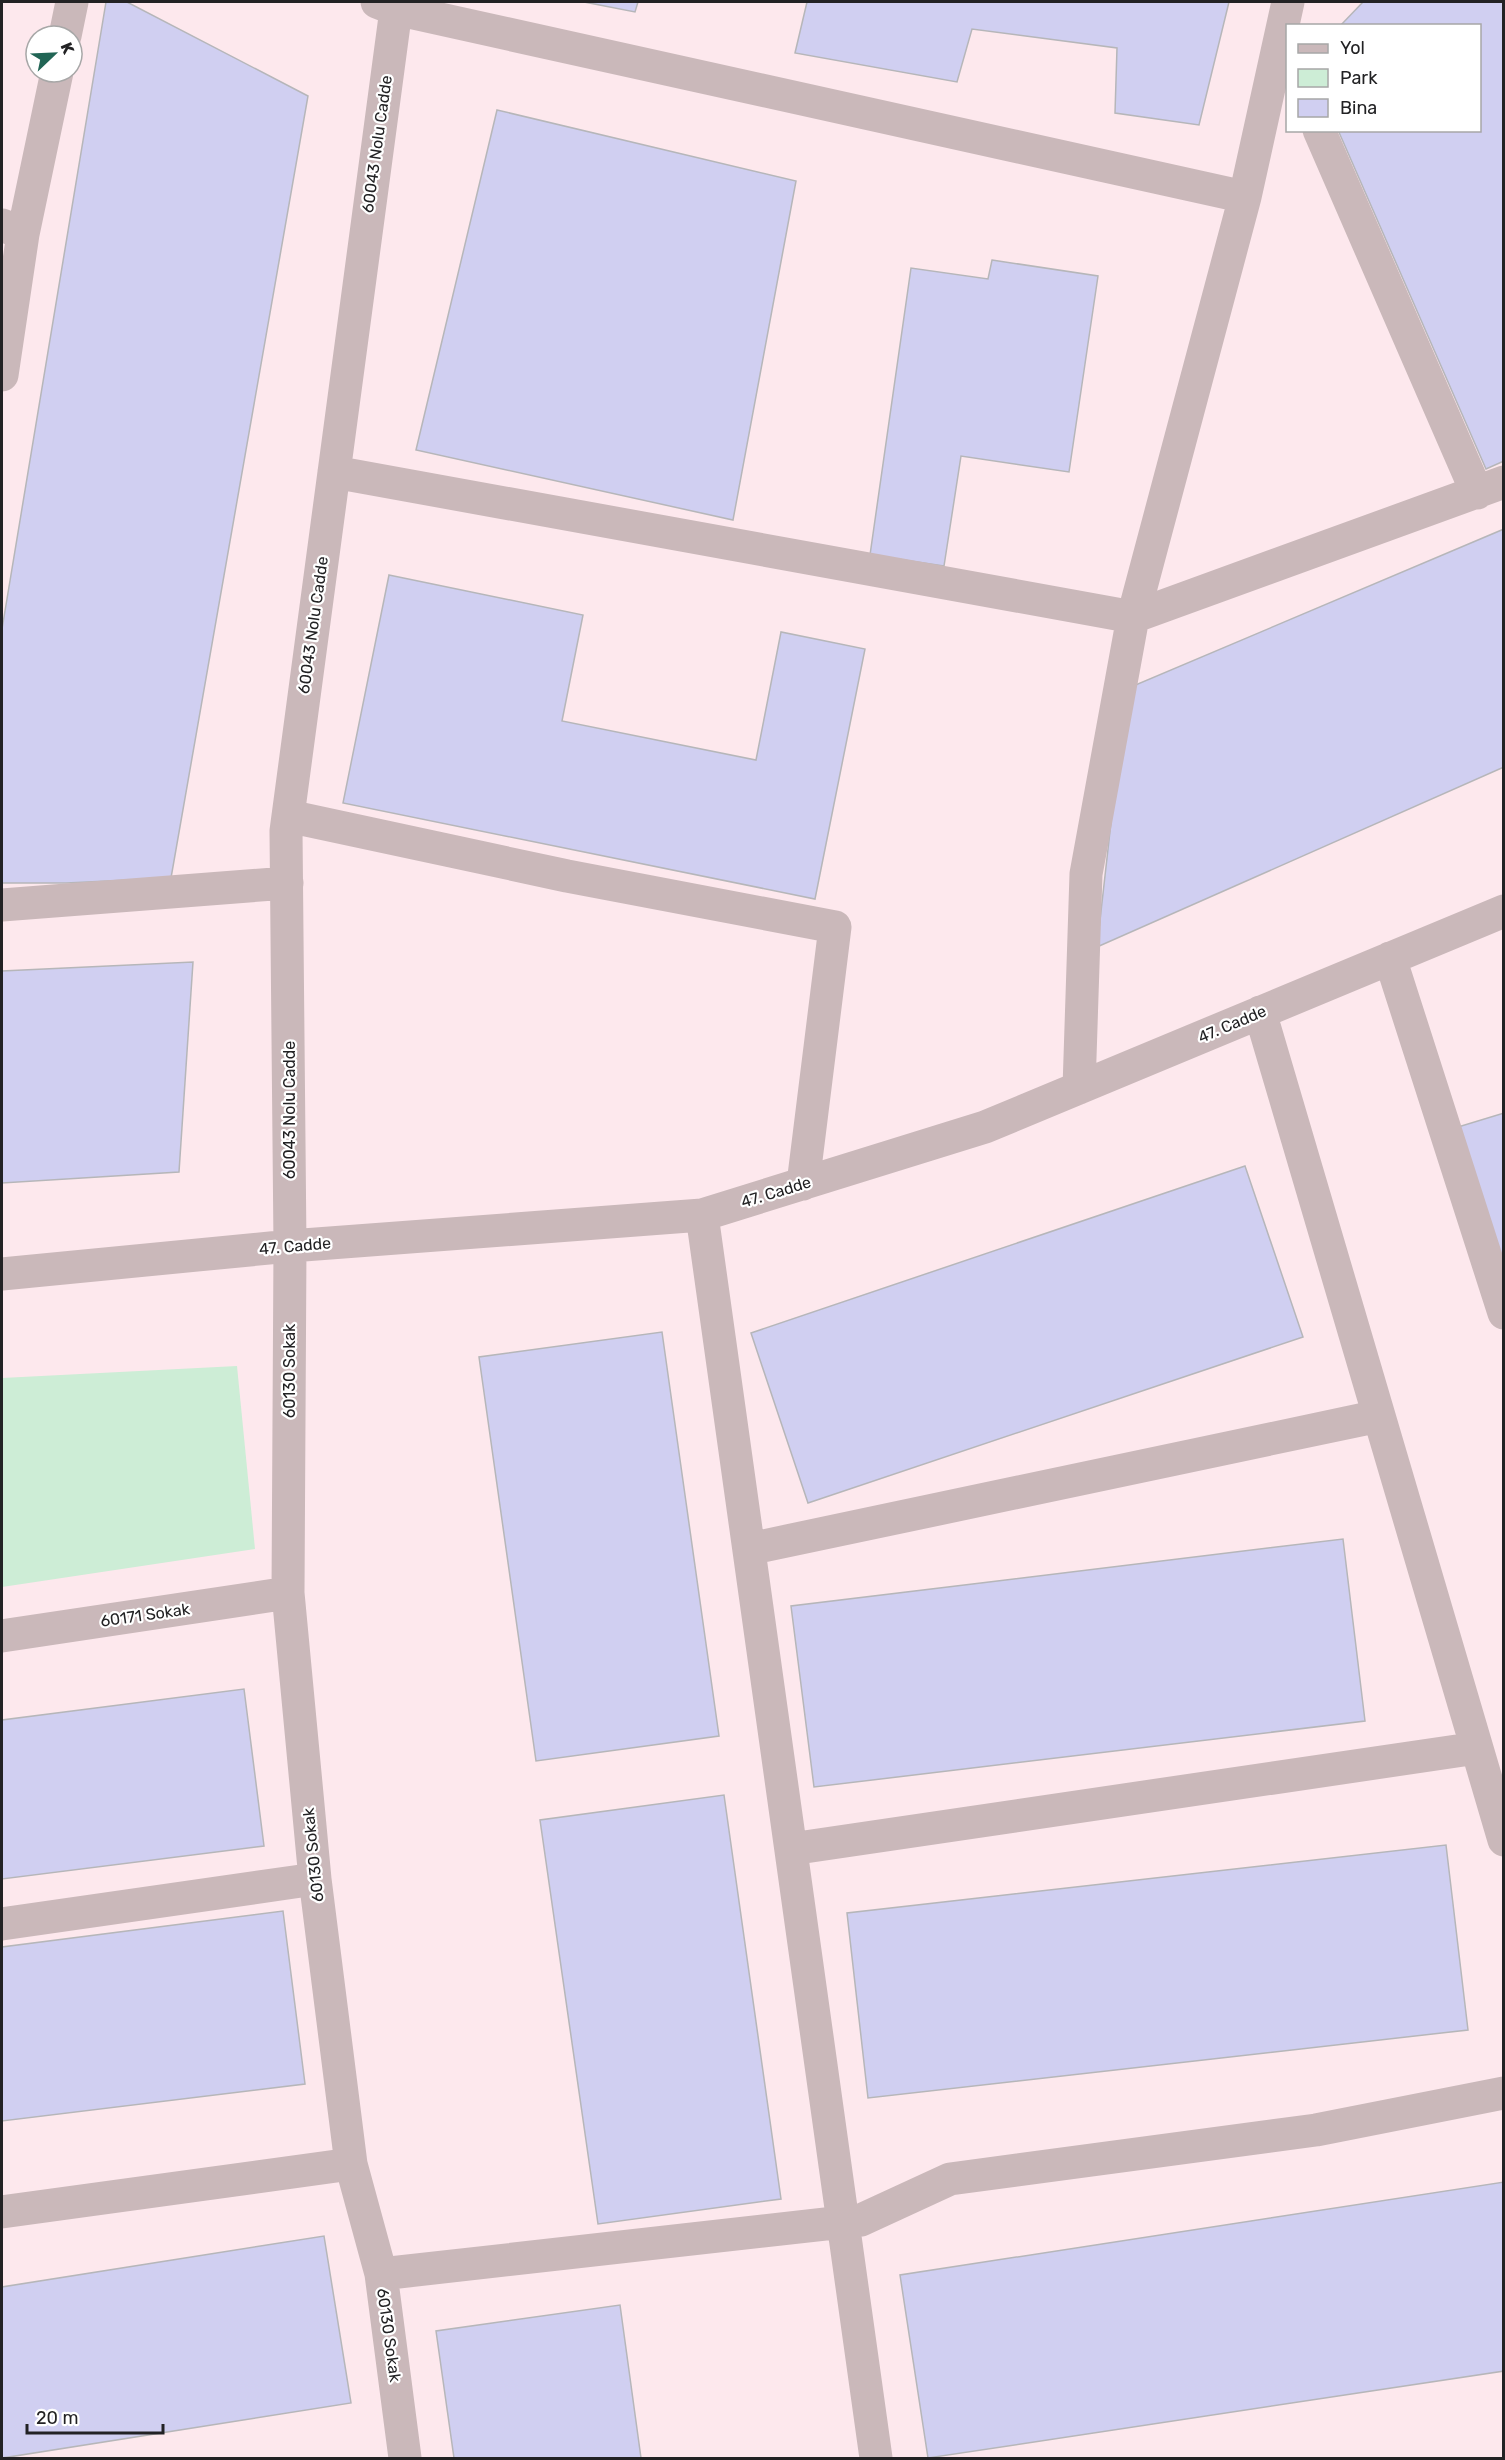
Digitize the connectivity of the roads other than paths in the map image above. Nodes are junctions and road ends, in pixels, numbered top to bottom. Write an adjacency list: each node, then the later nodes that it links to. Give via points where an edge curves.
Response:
1 (72, 2): 4 (street)
2 (1288, 2): 5 (street)
3 (390, 4): 8 (street); 11 (street, 60043 Nolu Cadde)
4 (67, 24)
5 (1280, 75): 8 (street)
6 (54, 84): 9 (street)
7 (1321, 132): 12 (street)
8 (1245, 197): 13 (street)
9 (12, 230): 10 (street)
10 (2, 375)
11 (334, 472): 13 (street); 14 (street, 60043 Nolu Cadde)
12 (1490, 488): 13 (street)
13 (1133, 617): 20 (street, via 1086,874)
14 (288, 816): 15 (street, 60043 Nolu Cadde); 21 (street, via 567,876 835,927)
15 (287, 883): 16 (street); 23 (street, 60043 Nolu Cadde)
16 (2, 905)
17 (1503, 911): 18 (street, 47. Cadde)
18 (1390, 958): 19 (street, 47. Cadde); 25 (street)
19 (1260, 1012): 20 (street, 47. Cadde); 26 (street)
20 (1079, 1088): 21 (street, 47. Cadde, via 985,1127)
21 (803, 1184): 22 (street, 47. Cadde)
22 (702, 1215): 23 (street, 47. Cadde); 27 (street)
23 (290, 1246): 24 (street, 47. Cadde); 28 (street, 60130 Sokak)
24 (2, 1274)
25 (1503, 1313)
26 (1379, 1416): 27 (street); 30 (street)
27 (749, 1549): 32 (street)
28 (288, 1593): 29 (street, 60171 Sokak); 33 (street, 60130 Sokak)
29 (2, 1636)
30 (1477, 1748): 31 (street); 32 (street)
31 (1503, 1840)
32 (791, 1849): 38 (street)
33 (315, 1879): 34 (street); 36 (street, 60130 Sokak)
34 (2, 1924)
35 (1503, 2093): 38 (street, via 1316,2130 950,2179 861,2220)
36 (351, 2164): 37 (street); 39 (street, 60130 Sokak)
37 (2, 2212)
38 (843, 2221): 39 (street); 41 (street)
39 (381, 2274): 40 (street, 60130 Sokak)
40 (405, 2458)
41 (876, 2458)

